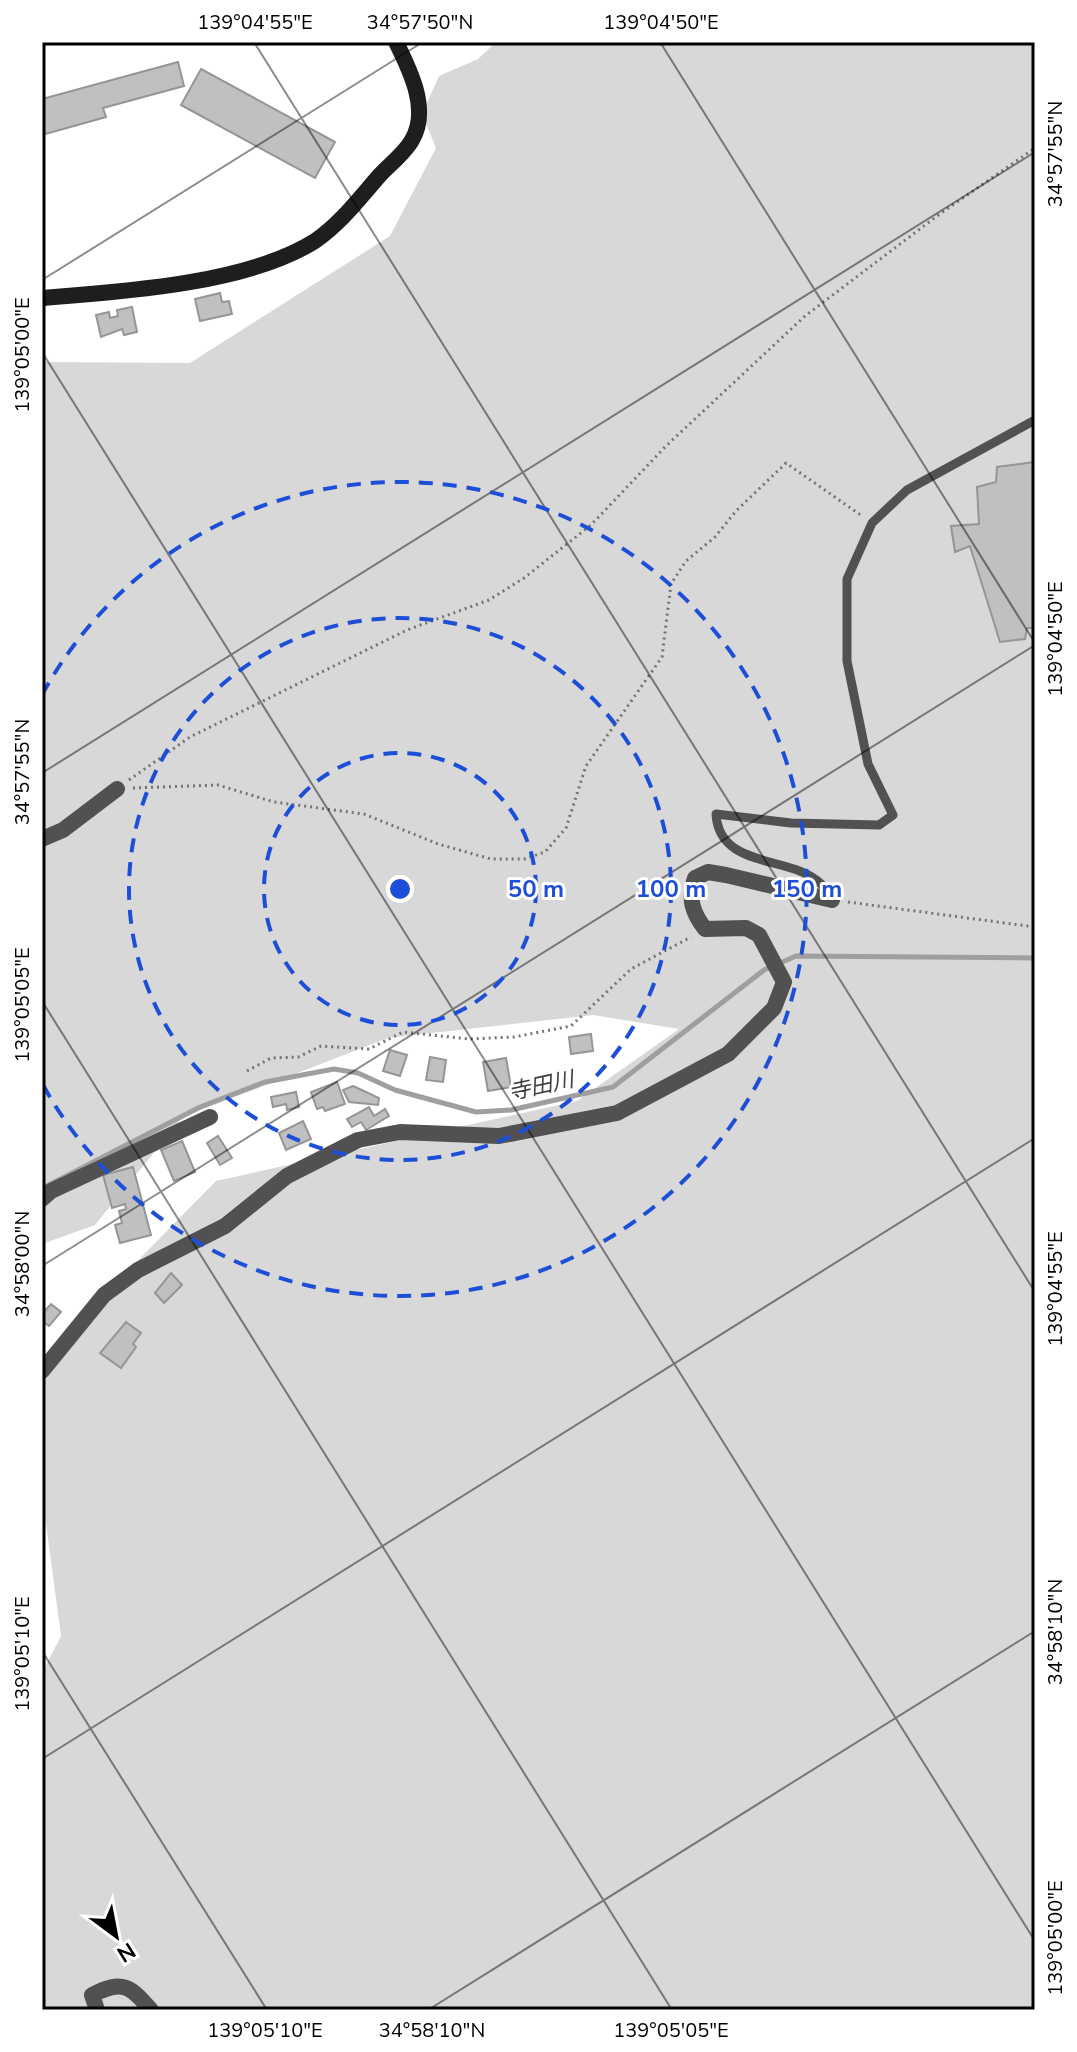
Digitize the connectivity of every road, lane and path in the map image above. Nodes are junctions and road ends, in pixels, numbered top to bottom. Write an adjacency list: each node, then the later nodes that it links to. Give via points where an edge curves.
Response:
1 (396, 42): 3 (street, via 419,106 413,139 339,222 313,242 215,277)
2 (1035, 148): 6 (path, via 805,316 666,446 591,525 524,578 489,600 407,630 190,737)
3 (42, 298)
4 (1035, 420): 5 (lane, via 907,490)
5 (872, 523): 6 (path, via 786,463 775,470 686,561 671,584 662,657 586,766 566,828 545,852 524,859 491,859 364,814 274,802 218,785); 8 (lane, via 847,579 847,661 868,764 893,815 879,825 716,814 728,846 821,883)
6 (117, 789): 7 (street, via 63,830)
7 (42, 839)
8 (832, 900): 9 (path); 10 (street, via 708,872 695,878 690,892)
9 (1035, 927)
10 (705, 929): 11 (path, via 631,969 571,1026 469,1039 403,1032 369,1049 321,1046 298,1057 271,1058); 14 (street, via 746,928 759,935 784,982 774,1008 728,1054 617,1113 499,1136 400,1132 358,1140 287,1176 225,1226 138,1270 104,1295)
11 (247, 1071)
12 (210, 1117): 13 (street)
13 (42, 1199)
14 (42, 1371)
15 (97, 2010): 16 (street, via 92,1995 125,1986)
16 (151, 2010)

